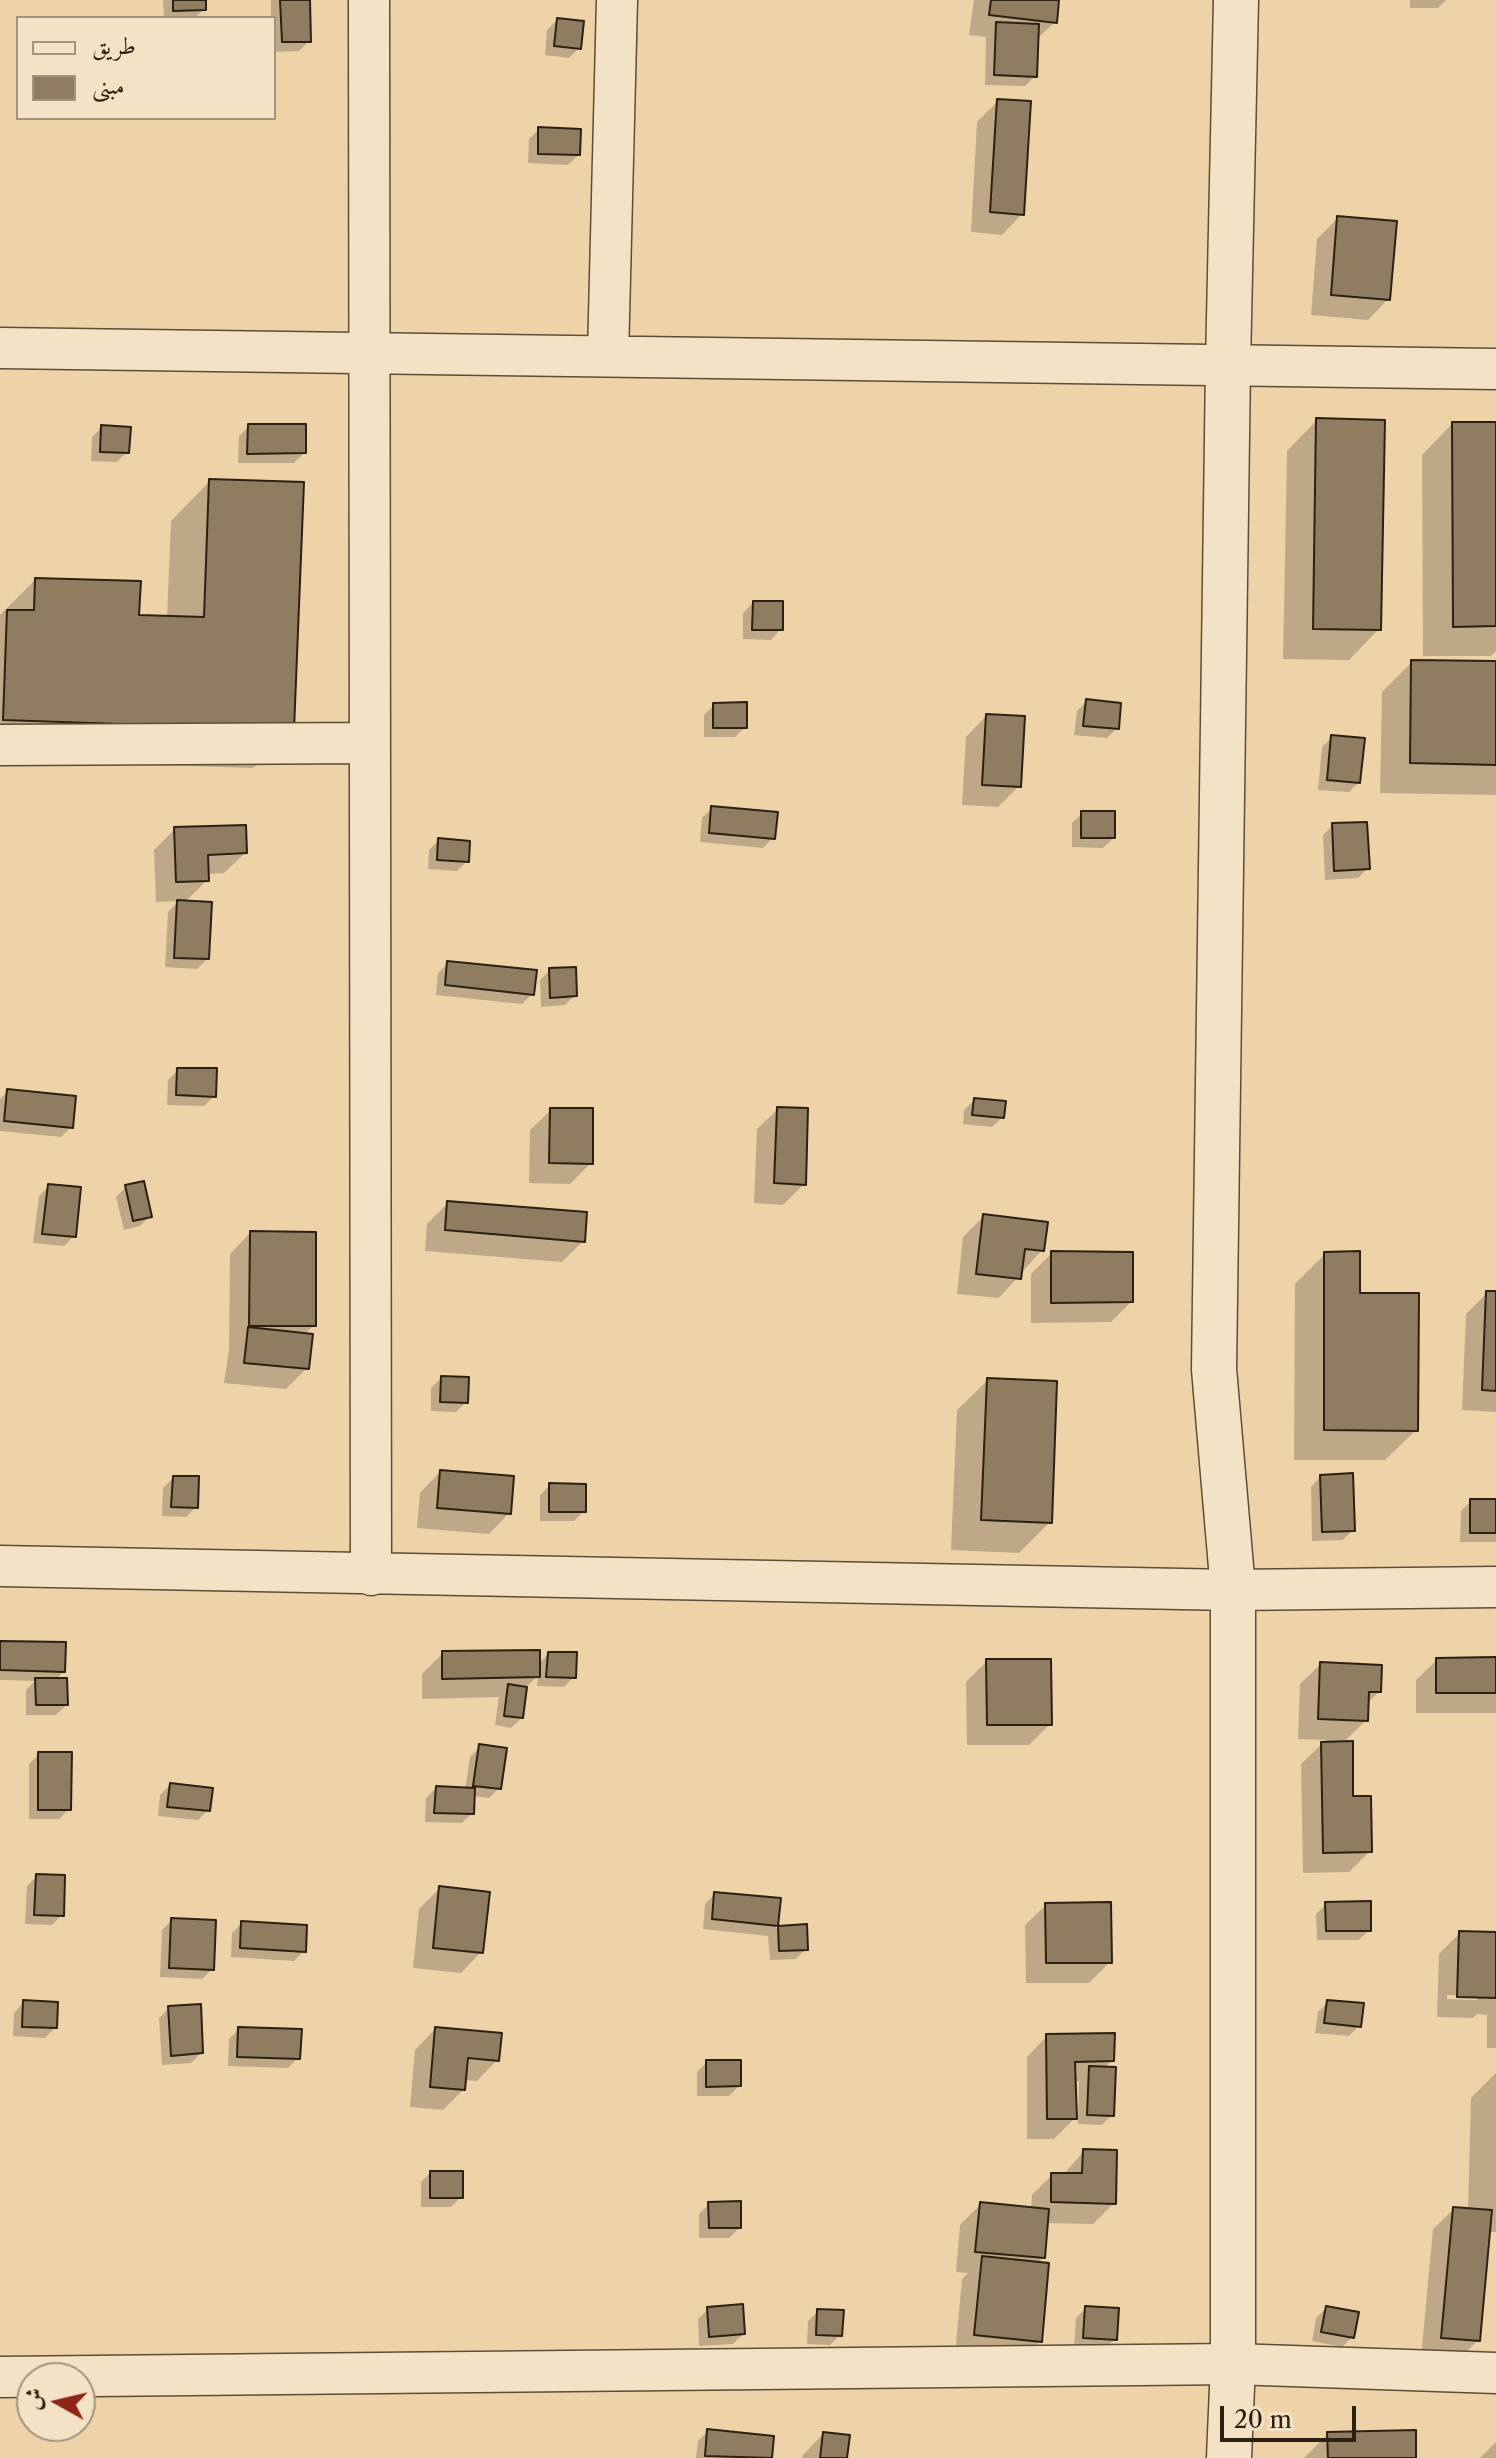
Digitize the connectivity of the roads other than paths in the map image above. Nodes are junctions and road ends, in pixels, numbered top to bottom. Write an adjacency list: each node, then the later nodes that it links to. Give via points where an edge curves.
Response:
1 (369, 0): 5 (street)
2 (617, 0): 6 (street)
3 (1236, 0): 7 (street)
4 (0, 348): 5 (street)
5 (368, 353): 6 (street); 9 (street)
6 (608, 356): 7 (street)
7 (1228, 365): 8 (street); 14 (street, via 1214,1369)
8 (1496, 369)
9 (369, 743): 10 (street); 12 (street)
10 (0, 745)
11 (0, 1566): 12 (street)
12 (371, 1575): 14 (street)
13 (1496, 1587): 14 (street)
14 (1233, 1590): 15 (street)
15 (1233, 2364): 16 (street); 17 (street); 18 (street)
16 (1496, 2373)
17 (0, 2377)
18 (1229, 2458)

